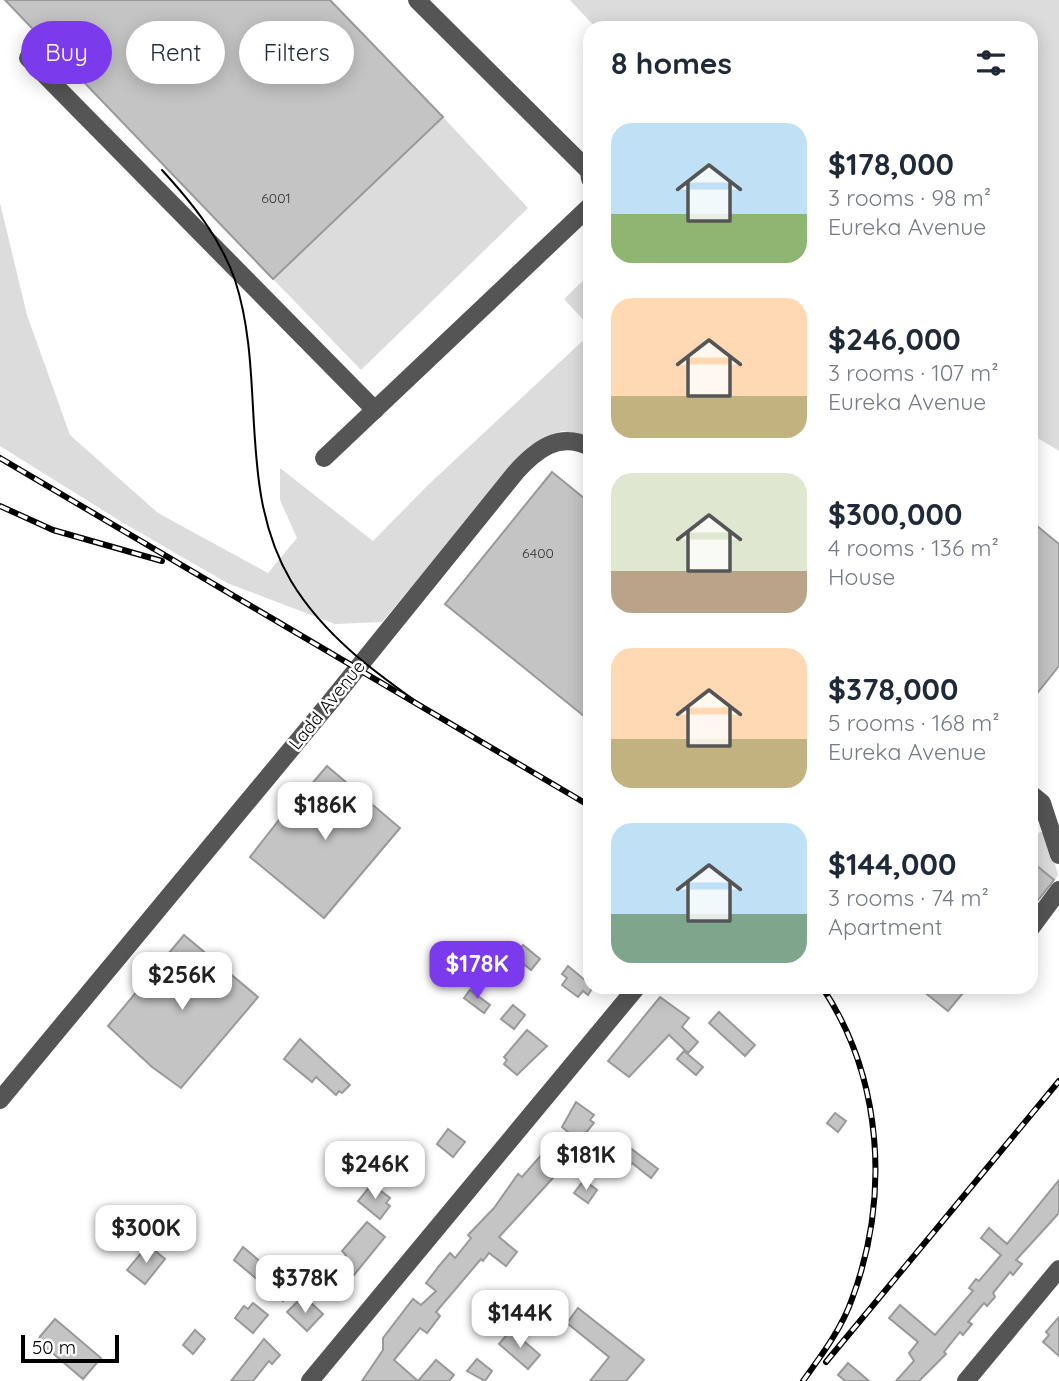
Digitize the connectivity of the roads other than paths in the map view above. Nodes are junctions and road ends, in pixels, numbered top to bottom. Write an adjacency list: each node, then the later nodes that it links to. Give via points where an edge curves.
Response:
1 (416, 0): 3 (street)
2 (54, 84): 5 (street)
3 (583, 165)
4 (583, 213): 5 (street)
5 (375, 410): 7 (street)
6 (583, 444): 13 (street, Ladd Avenue, via 555,442 524,463)
7 (324, 458)
8 (1038, 800): 9 (street)
9 (1059, 855)
10 (1059, 890): 11 (street)
11 (1038, 918)
12 (631, 994): 15 (street)
13 (0, 1100)
14 (1059, 1269): 16 (street)
15 (310, 1381)
16 (966, 1381)

